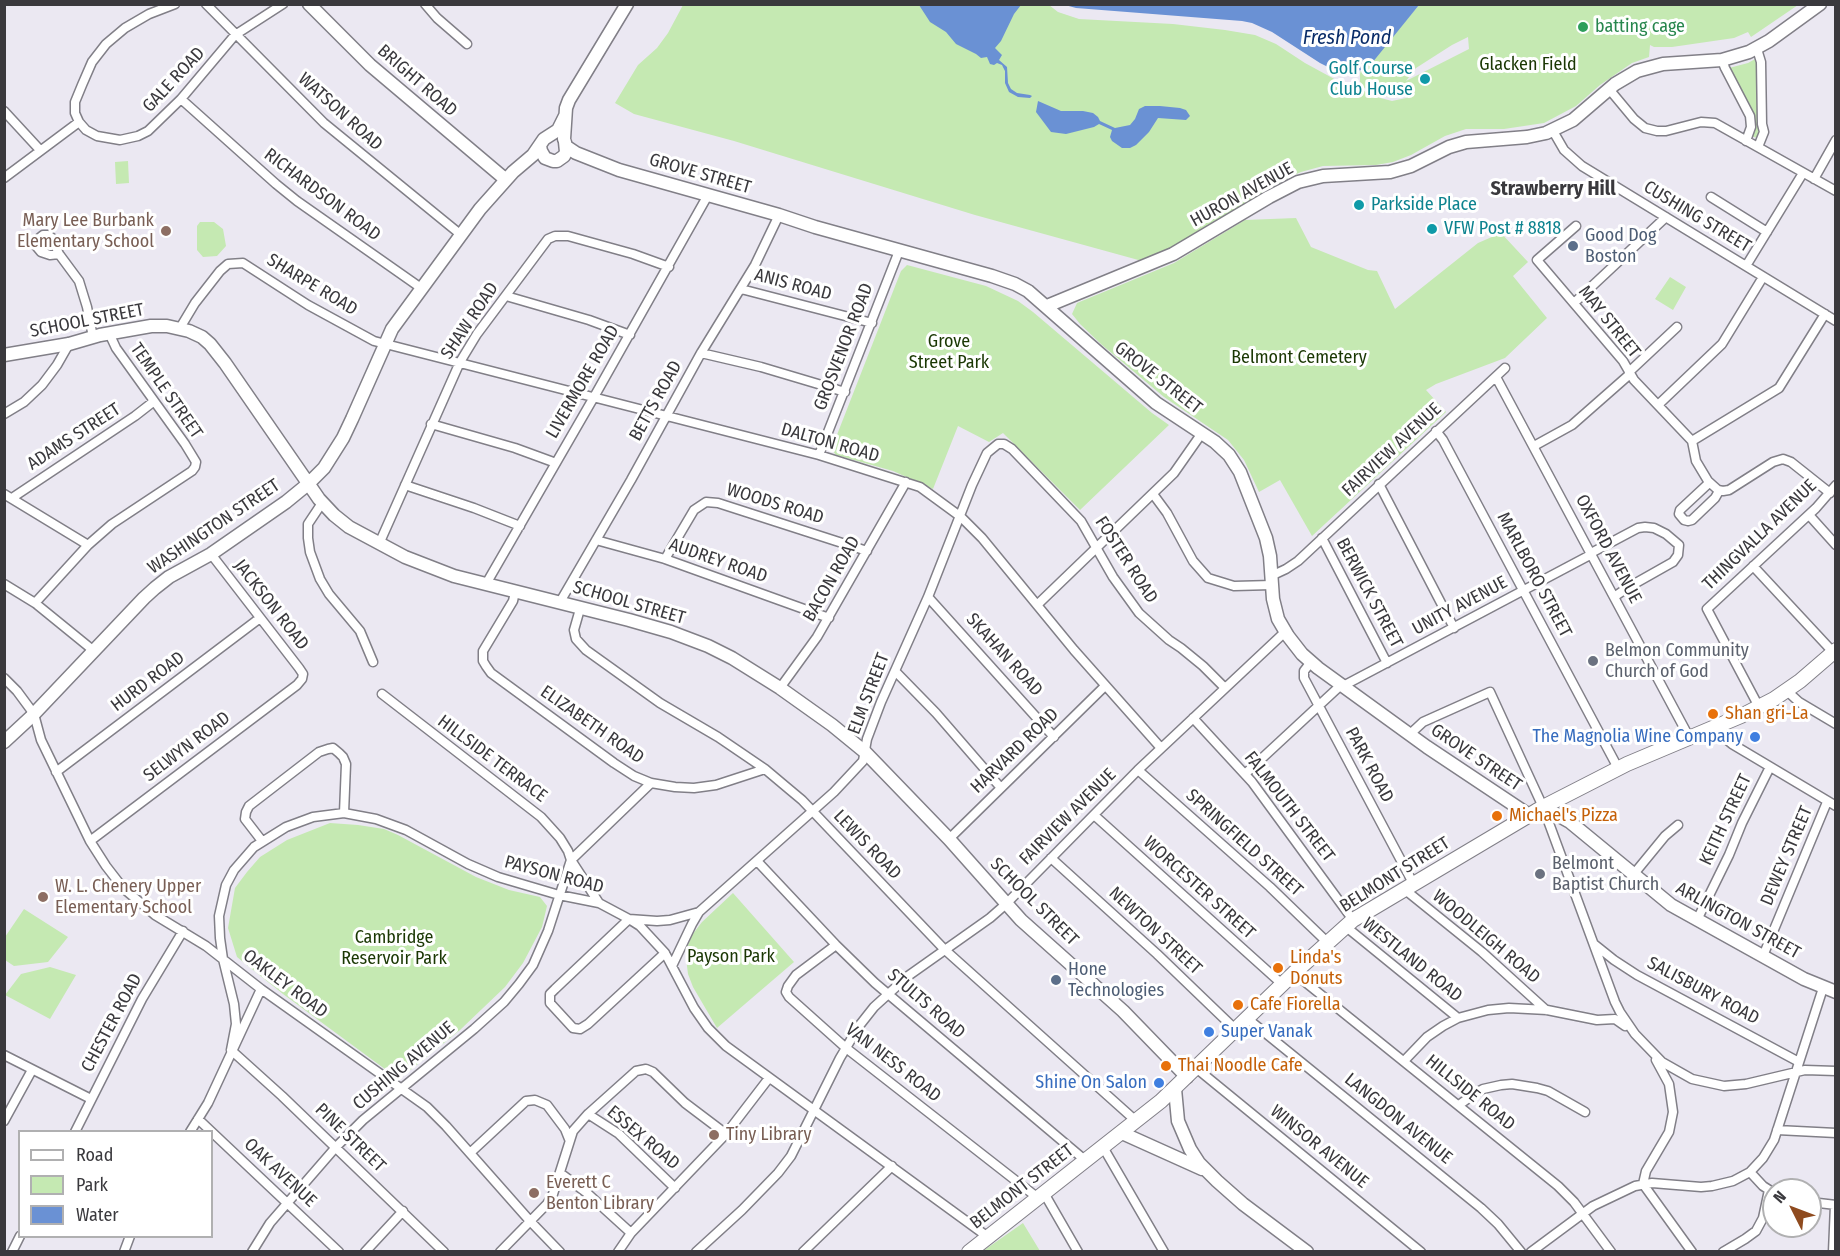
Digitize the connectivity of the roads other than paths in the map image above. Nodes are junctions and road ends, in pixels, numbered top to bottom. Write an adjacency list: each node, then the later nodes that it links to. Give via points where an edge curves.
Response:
1 (175, 4): 15 (street, via 133,23 106,44 92,62 75,102)
2 (206, 4): 8 (street, WATSON ROAD)
3 (283, 4): 8 (street, GALE ROAD)
4 (309, 4): 24 (street, BRIGHT ROAD, via 370,65)
5 (425, 4): 9 (street)
6 (627, 4): 19 (street, via 569,100)
7 (1821, 4): 10 (street, HURON AVENUE)
8 (235, 35): 13 (street, GALE ROAD); 34 (street, WATSON ROAD, via 324,123)
9 (467, 44)
10 (1757, 49): 11 (street, HURON AVENUE); 20 (street, via 1764,132)
11 (1722, 60): 12 (street, HURON AVENUE, via 1649,67); 18 (street, via 1750,116)
12 (1609, 89): 16 (street, HURON AVENUE, via 1575,118); 18 (street, via 1634,119 1648,129 1666,131 1711,122)
13 (181, 99): 15 (street, GALE ROAD, via 159,122 138,136 120,140 97,136); 40 (street, RICHARDSON ROAD, via 290,196)
14 (4, 111): 21 (street)
15 (79, 122): 21 (street)
16 (1553, 130): 31 (street, CUSHING STREET, via 1572,158); 44 (street, HURON AVENUE, via 1458,144 1396,170 1304,180 1173,254)
17 (1836, 140): 26 (street)
18 (1746, 141): 20 (street)
19 (561, 145): 22 (street, WASHINGTON STREET, via 544,139); 22 (street, GROVE STREET, via 553,161); 28 (street, GROVE STREET, via 606,166)
20 (1758, 147): 23 (street)
21 (40, 150): 25 (street)
22 (543, 152): 24 (street, WASHINGTON STREET)
23 (1803, 173): 26 (street); 33 (street)
24 (509, 176): 34 (street, WASHINGTON STREET)
25 (4, 178)
26 (1815, 179): 27 (street)
27 (1836, 191)
28 (708, 195): 30 (street, GROVE STREET); 38 (street, LIVERMORE ROAD)
29 (1711, 197): 33 (street)
30 (778, 215): 35 (street, GROVE STREET); 41 (street, BETTS ROAD, via 768,242)
31 (1666, 217): 37 (street, CUSHING STREET); 43 (street)
32 (1576, 226): 43 (street, MAY STREET, via 1537,260)
33 (1767, 232): 37 (street)
34 (460, 234): 40 (street, WASHINGTON STREET)
35 (899, 251): 44 (street, GROVE STREET, via 1008,281); 47 (street, GROSVENOR ROAD)
36 (59, 254): 52 (street, via 79,281)
37 (1746, 266): 39 (street, CUSHING STREET)
38 (669, 267): 42 (street, SHAW ROAD, via 568,236 555,236 548,239); 51 (street, LIVERMORE ROAD)
39 (1763, 276): 45 (street, CUSHING STREET); 64 (street, via 1722,344)
40 (421, 288): 53 (street, WASHINGTON STREET)
41 (741, 289): 47 (street, ANIS ROAD); 55 (street, BETTS ROAD)
42 (506, 296): 51 (street); 57 (street, SHAW ROAD)
43 (1574, 303): 59 (street, MAY STREET)
44 (1047, 306): 69 (street, GROVE STREET, via 1156,403)
45 (1825, 314): 46 (street, CUSHING STREET); 70 (street, via 1779,388)
46 (1836, 321)
47 (872, 323): 61 (street, GROSVENOR ROAD)
48 (1677, 327): 59 (street)
49 (180, 328): 50 (street, SCHOOL STREET, via 151,326); 53 (street, SHARPE ROAD, via 220,271 236,262 249,266 364,336); 77 (street, SCHOOL STREET, via 202,337 216,351)
50 (109, 333): 52 (street, SCHOOL STREET); 63 (street, TEMPLE STREET)
51 (630, 335): 62 (street, LIVERMORE ROAD)
52 (93, 337): 54 (street, SCHOOL STREET)
53 (385, 343): 57 (street, DALTON ROAD); 77 (street, WASHINGTON STREET, via 343,438 324,468)
54 (69, 344): 56 (street, SCHOOL STREET); 65 (street, via 42,386)
55 (701, 353): 61 (street); 66 (street, BETTS ROAD)
56 (4, 356)
57 (460, 362): 62 (street, DALTON ROAD); 67 (street, SHAW ROAD)
58 (1505, 368): 60 (street, FAIRVIEW AVENUE)
59 (1629, 373): 64 (street, MAY STREET); 72 (street, via 1574,424)
60 (1496, 377): 68 (street, FAIRVIEW AVENUE); 72 (street, OXFORD AVENUE)
61 (845, 392): 73 (street, GROSVENOR ROAD)
62 (594, 397): 66 (street, DALTON ROAD); 74 (street, LIVERMORE ROAD)
63 (153, 402): 84 (street, ADAMS STREET); 93 (street, TEMPLE STREET, via 185,444 196,466)
64 (1658, 405): 70 (street, MAY STREET)
65 (4, 414)
66 (666, 417): 73 (street, DALTON ROAD); 90 (street, BETTS ROAD)
67 (431, 424): 74 (street); 79 (street, SHAW ROAD)
68 (1436, 431): 78 (street, FAIRVIEW AVENUE); 103 (street, MARLBORO STREET)
69 (1202, 433): 83 (street); 100 (street, GROVE STREET, via 1225,450 1238,468 1269,549)
70 (1692, 441): 76 (street, via 1696,461)
71 (1004, 444): 87 (street, ELM STREET, via 987,453); 94 (street, FOSTER ROAD, via 1081,521)
72 (1534, 446): 97 (street, OXFORD AVENUE)
73 (819, 455): 75 (street, DALTON ROAD)
74 (556, 463): 88 (street, LIVERMORE ROAD)
75 (906, 482): 87 (street, DALTON ROAD, via 920,487); 95 (street, BACON ROAD)
76 (1710, 483): 81 (street); 81 (street, via 1680,510 1684,520 1692,520)
77 (308, 484): 85 (street, SCHOOL STREET); 96 (street, WASHINGTON STREET)
78 (1379, 484): 89 (street, FAIRVIEW AVENUE); 113 (street)
79 (405, 485): 88 (street); 91 (street, SHAW ROAD)
80 (1836, 485): 82 (street, THINGVALLA AVENUE)
81 (1719, 491): 82 (street, via 1729,490 1783,459)
82 (1830, 493): 86 (street, THINGVALLA AVENUE)
83 (1153, 494): 94 (street); 100 (street, via 1193,561 1208,578 1234,586)
84 (8, 496): 93 (street)
85 (322, 503): 91 (street, SCHOOL STREET, via 334,516); 117 (street, via 308,524 310,552 320,579 360,631)
86 (1809, 515): 92 (street); 99 (street, THINGVALLA AVENUE)
87 (961, 517): 105 (street, ELM STREET); 109 (street, DALTON ROAD)
88 (520, 526): 102 (street, LIVERMORE ROAD)
89 (1322, 538): 100 (street, FAIRVIEW AVENUE); 119 (street, BERWICK STREET)
90 (596, 540): 98 (street, AUDREY ROAD); 107 (street, BETTS ROAD)
91 (379, 544): 102 (street, SCHOOL STREET, via 432,568)
92 (1836, 544)
93 (88, 545): 108 (street)
94 (1097, 548): 109 (street); 126 (street, FOSTER ROAD, via 1139,613)
95 (867, 551): 98 (street, WOODS ROAD, via 706,502 694,510); 112 (street, BACON ROAD)
96 (211, 554): 111 (street, JACKSON ROAD); 115 (street, WASHINGTON STREET, via 155,588)
97 (1591, 554): 103 (street, UNITY AVENUE); 106 (street, OXFORD AVENUE); 106 (street, UNITY AVENUE, via 1644,527 1666,534 1679,545 1673,562)
98 (665, 559): 112 (street, AUDREY ROAD)
99 (1753, 566): 116 (street); 130 (street, THINGVALLA AVENUE, via 1707,609)
100 (1272, 580): 114 (street, GROVE STREET, via 1275,609)
101 (4, 584): 108 (street)
102 (486, 584): 104 (street, SCHOOL STREET)
103 (1524, 591): 113 (street, UNITY AVENUE); 142 (street, MARLBORO STREET)
104 (515, 592): 107 (street, SCHOOL STREET); 147 (street, ELIZABETH ROAD, via 483,651 483,660 491,673 567,730 634,776)
105 (928, 597): 120 (street, ELM STREET); 136 (street, SKAHAN ROAD)
106 (1614, 597): 137 (street, OXFORD AVENUE)
107 (560, 602): 110 (street, SCHOOL STREET)
108 (35, 603): 115 (street)
109 (1037, 605): 123 (street, DALTON ROAD)
110 (580, 609): 125 (street, SCHOOL STREET, via 640,623 708,646); 143 (street, LEWIS ROAD, via 574,630 586,650 660,703)
111 (260, 618): 122 (street, JACKSON ROAD, via 299,668); 145 (street, HURD ROAD)
112 (829, 618): 125 (street, BACON ROAD)
113 (1454, 628): 119 (street, UNITY AVENUE)
114 (1285, 632): 118 (street, GROVE STREET); 126 (street, FAIRVIEW AVENUE)
115 (94, 651): 131 (street, WASHINGTON STREET)
116 (1834, 651): 127 (main road, BELMONT STREET)
117 (373, 662)
118 (1311, 662): 124 (street, GROVE STREET); 129 (street, PARK ROAD, via 1303,674)
119 (1387, 663): 124 (street, UNITY AVENUE)
120 (895, 671): 140 (street, ELM STREET); 148 (street)
121 (4, 678): 131 (street)
122 (302, 678): 157 (street, SELWYN ROAD, via 297,686)
123 (1105, 686): 136 (street, HARVARD ROAD); 139 (street, DALTON ROAD)
124 (1342, 686): 129 (street, UNITY AVENUE); 135 (street, GROVE STREET)
125 (780, 688): 140 (street, SCHOOL STREET)
126 (1225, 688): 132 (street, FAIRVIEW AVENUE)
127 (1787, 691): 130 (main road, BELMONT STREET); 133 (street)
128 (382, 694): 160 (street, HILLSIDE TERRACE, via 541,817 560,838)
129 (1318, 705): 146 (street, UNITY AVENUE); 163 (street, PARK ROAD)
130 (1759, 707): 134 (main road, BELMONT STREET)
131 (34, 714): 138 (street, WASHINGTON STREET); 145 (street, OAKLEY ROAD)
132 (1193, 718): 139 (street, FAIRVIEW AVENUE); 146 (street, FALMOUTH STREET)
133 (1836, 724)
134 (1719, 725): 137 (main road, BELMONT STREET); 141 (street, via 1730,743)
135 (1409, 735): 150 (street, via 1423,722 1490,692); 154 (street, GROVE STREET)
136 (1054, 737): 148 (street, HARVARD ROAD)
137 (1689, 738): 142 (main road, BELMONT STREET)
138 (4, 742)
139 (1161, 748): 144 (street, FAIRVIEW AVENUE)
140 (865, 752): 151 (street, ELM STREET, via 863,761); 156 (street, SCHOOL STREET)
141 (1770, 767): 149 (street); 169 (street, KEITH STREET)
142 (1618, 768): 150 (main road, BELMONT STREET)
143 (765, 769): 147 (street, ELIZABETH ROAD, via 694,788); 151 (street, LEWIS ROAD)
144 (1138, 770): 153 (street, FAIRVIEW AVENUE); 172 (street, SPRINGFIELD STREET)
145 (56, 772): 157 (street, OAKLEY ROAD)
146 (1245, 774): 170 (street, FALMOUTH STREET)
147 (651, 783): 160 (street)
148 (1001, 788): 156 (street, HARVARD ROAD)
149 (1832, 804): 177 (street, DEWEY STREET)
150 (1543, 807): 154 (main road, BELMONT STREET); 162 (street, ARLINGTON STREET, via 1569,822); 173 (street)
151 (812, 811): 161 (street, ELM STREET); 175 (street, LEWIS ROAD)
152 (344, 813): 158 (street, PAYSON ROAD, via 313,817); 158 (street, via 346,764 343,756 328,748 249,806 245,819); 164 (street, PAYSON ROAD, via 406,830 482,871)
153 (1094, 815): 159 (street, FAIRVIEW AVENUE); 181 (street, WORCESTER STREET)
154 (1528, 815): 163 (main road, BELMONT STREET)
155 (1678, 825): 162 (street)
156 (949, 839): 166 (street, SCHOOL STREET)
157 (90, 841): 171 (street, OAKLEY ROAD, via 123,888 155,915)
158 (262, 841): 178 (street, PAYSON ROAD, via 234,870 226,885 219,916)
159 (1051, 858): 166 (street, FAIRVIEW AVENUE); 188 (street, NEWTON STREET)
160 (571, 860): 164 (street); 165 (street, HILLSIDE TERRACE)
161 (757, 861): 167 (street, ELM STREET); 174 (street, STULTS ROAD)
162 (1633, 875): 169 (street, ARLINGTON STREET)
163 (1409, 886): 170 (main road, BELMONT STREET); 185 (street, WOODLEIGH ROAD)
164 (559, 895): 165 (street, PAYSON ROAD); 200 (street, CUSHING AVENUE, via 533,965 519,984 474,1029)
165 (599, 903): 168 (street, PAYSON ROAD)
166 (1006, 904): 175 (street, FAIRVIEW AVENUE); 197 (street, SCHOOL STREET)
167 (699, 912): 168 (street, ELM STREET, via 670,920); 179 (street, ELM STREET)
168 (629, 919): 176 (street, PAYSON ROAD); 176 (street, via 550,994 550,1003 573,1028 588,1024)
169 (1697, 921): 177 (street, ARLINGTON STREET)
170 (1349, 923): 172 (main road, BELMONT STREET); 187 (street, WESTLAND ROAD)
171 (183, 931): 178 (street, OAKLEY ROAD); 202 (street, CHESTER ROAD, via 142,999)
172 (1327, 942): 180 (main road, BELMONT STREET)
173 (1594, 944): 189 (street, via 1620,1012); 194 (street, SALISBURY ROAD, via 1637,975)
174 (836, 945): 184 (street, STULTS ROAD); 190 (street, VAN NESS ROAD, via 796,975 786,992)
175 (944, 949): 184 (street, FAIRVIEW AVENUE); 208 (street, LEWIS ROAD)
176 (665, 953): 179 (street, PAYSON ROAD)
177 (1763, 956): 183 (street, ARLINGTON STREET)
178 (223, 959): 182 (street, OAKLEY ROAD); 191 (street, PAYSON ROAD, via 236,1023)
179 (672, 966): 199 (street, PAYSON ROAD, via 708,1028)
180 (1294, 973): 181 (main road, BELMONT STREET); 193 (street, HILLSIDE ROAD)
181 (1282, 984): 186 (main road, BELMONT STREET)
182 (261, 989): 191 (street, PAYSON ROAD); 200 (street, OAKLEY ROAD)
183 (1829, 990): 194 (street)
184 (888, 995): 190 (street, FAIRVIEW AVENUE, via 874,1007); 222 (street, STULTS ROAD)
185 (1547, 1010): 187 (street, via 1499,1009); 189 (street, via 1597,1020 1615,1019)
186 (1248, 1018): 188 (main road, BELMONT STREET); 254 (street, LANGDON AVENUE, via 1481,1208)
187 (1458, 1018): 193 (street, via 1427,1037)
188 (1236, 1030): 197 (main road, BELMONT STREET)
189 (1646, 1047): 198 (street, via 1680,1074 1712,1085 1735,1086); 228 (street, via 1665,1076 1673,1113 1669,1132 1646,1171)
190 (846, 1048): 204 (street, FAIRVIEW AVENUE); 230 (street, VAN NESS ROAD)
191 (231, 1050): 207 (street, PAYSON ROAD); 219 (street, PINE STREET)
192 (4, 1055): 195 (street)
193 (1404, 1061): 203 (street, HILLSIDE ROAD)
194 (1799, 1062): 198 (street)
195 (32, 1070): 202 (street); 209 (street)
196 (1836, 1071): 198 (street)
197 (1192, 1073): 201 (main road, BELMONT STREET); 253 (street, WINSOR AVENUE)
198 (1796, 1073): 213 (street)
199 (769, 1078): 204 (street, PAYSON ROAD); 217 (street)
200 (401, 1089): 219 (street, CUSHING AVENUE); 221 (street, OAKLEY ROAD, via 433,1114)
201 (1175, 1089): 208 (main road, BELMONT STREET); 224 (street, via 1178,1121 1190,1149)
202 (91, 1099): 210 (street, CHESTER ROAD)
203 (1459, 1106): 205 (street, via 1483,1089 1512,1084 1548,1091); 234 (street, HILLSIDE ROAD, via 1554,1182)
204 (813, 1109): 223 (street, PAYSON ROAD); 247 (street, FAIRVIEW AVENUE, via 791,1156 778,1173)
205 (1585, 1112)
206 (588, 1114): 217 (street, via 636,1071 646,1069); 218 (street); 229 (street, ESSEX ROAD, via 619,1134)
207 (198, 1119): 211 (street, PAYSON ROAD); 212 (street, OAK AVENUE)
208 (1136, 1121): 215 (main road, BELMONT STREET)
209 (4, 1122)
210 (76, 1130)
211 (191, 1130)
212 (210, 1130)
213 (1777, 1131): 216 (street); 225 (street, via 1769,1150)
214 (213, 1133): 231 (street, OAK AVENUE)
215 (1122, 1133): 220 (main road, BELMONT STREET); 224 (street)
216 (1836, 1133)
217 (726, 1134): 229 (street)
218 (569, 1139): 221 (street, via 547,1105 526,1101); 226 (street)
219 (336, 1147): 231 (street, CUSHING AVENUE); 233 (street, PINE STREET)
220 (1103, 1148): 222 (main road, BELMONT STREET); 251 (street)
221 (470, 1153): 236 (street, OAKLEY ROAD)
222 (1086, 1161): 230 (main road, BELMONT STREET)
223 (892, 1166): 238 (street, PAYSON ROAD); 248 (street)
224 (1206, 1170): 252 (street, via 1243,1204)
225 (1750, 1172): 227 (street); 228 (street, via 1712,1186)
226 (560, 1173): 236 (street, via 554,1194); 237 (street)
227 (1762, 1183)
228 (1643, 1184): 234 (street, via 1614,1194); 257 (street)
229 (675, 1188): 237 (street)
230 (1041, 1196): 238 (main road, BELMONT STREET); 250 (street)
231 (288, 1202): 240 (street, CUSHING AVENUE); 241 (street, OAK AVENUE)
232 (1835, 1205): 259 (street)
233 (403, 1211): 242 (street); 243 (street, PINE STREET)
234 (1583, 1213): 255 (street); 256 (street, HILLSIDE ROAD)
235 (1762, 1219): 239 (street)
236 (530, 1221): 244 (street); 245 (street, OAKLEY ROAD)
237 (631, 1233): 246 (street)
238 (988, 1237): 249 (main road, BELMONT STREET)
239 (1738, 1248): 258 (street)
240 (252, 1251)
241 (339, 1251)
242 (365, 1251)
243 (444, 1251)
244 (500, 1251)
245 (560, 1251)
246 (618, 1251)
247 (696, 1251)
248 (802, 1251)
249 (969, 1251)
250 (1078, 1251)
251 (1164, 1251)
252 (1307, 1251)
253 (1421, 1251)
254 (1521, 1251)
255 (1531, 1251)
256 (1611, 1251)
257 (1692, 1251)
258 (1723, 1251)
259 (1833, 1251)

